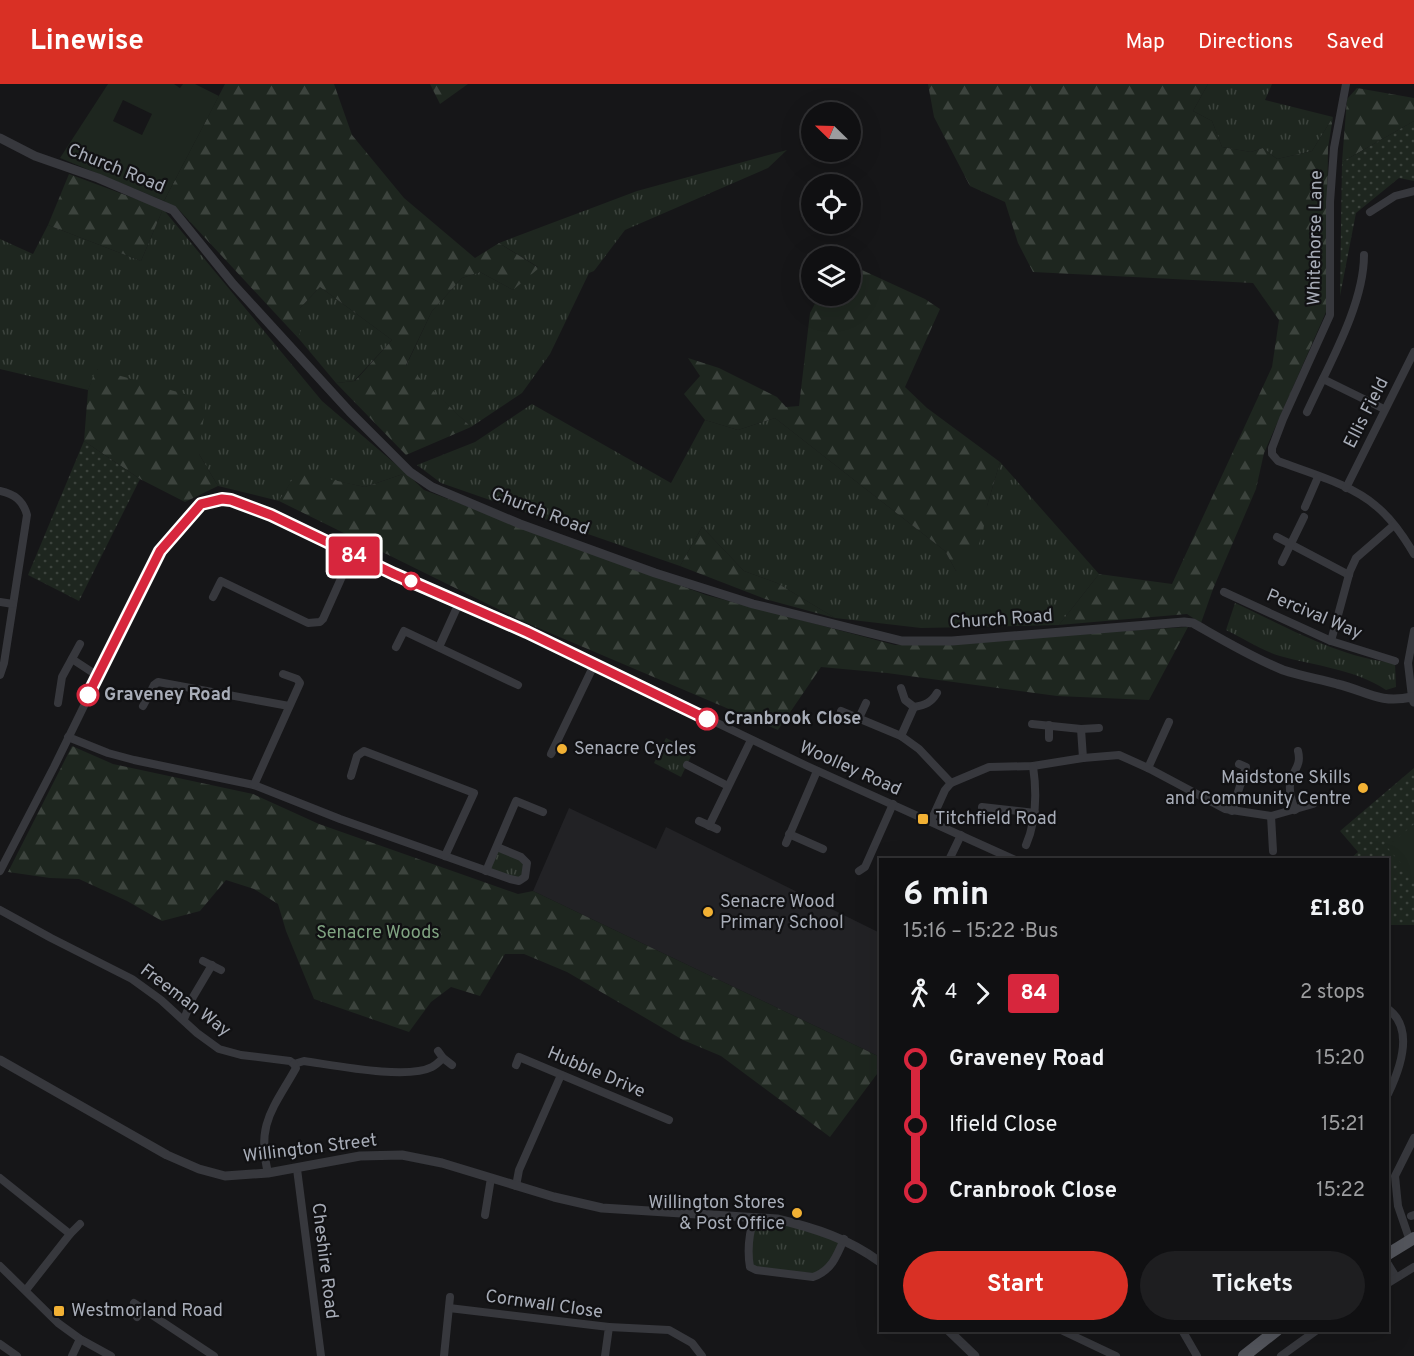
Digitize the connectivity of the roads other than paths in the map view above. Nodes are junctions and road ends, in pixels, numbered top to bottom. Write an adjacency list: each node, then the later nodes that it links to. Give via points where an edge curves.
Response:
1 (1346, 84): 10 (street, Whitehorse Lane, via 1334,148 1330,315 1272,448 1278,461)
2 (0, 138): 41 (street, Church Road, via 35,156 172,210 233,284 410,472 432,487 520,524 753,604 902,641 952,641 1193,623 1284,670 1374,698)
3 (1414, 191): 4 (street, via 1395,196)
4 (1370, 212)
5 (1364, 255): 7 (street, via 1354,307)
6 (1414, 352): 8 (street, Ellis Field)
7 (1323, 379): 8 (street); 9 (street)
8 (1384, 409): 11 (street, Ellis Field)
9 (1307, 412)
10 (1318, 477): 11 (street); 13 (street)
11 (1347, 488): 15 (street, via 1377,506)
12 (0, 491): 26 (street, via 18,498 27,514)
13 (1305, 507)
14 (1304, 517): 17 (street)
15 (1394, 525): 19 (street); 21 (street, via 1356,558)
16 (1277, 537): 17 (street)
17 (1292, 545): 20 (street); 21 (street)
18 (352, 554): 23 (street, via 320,622 308,623 221,580); 25 (street, Woolley Road); 37 (street, Woolley Road, via 231,500 201,504 160,551)
19 (1414, 554)
20 (1282, 562)
21 (1349, 575): 28 (street)
22 (1224, 592): 28 (street, Percival Way)
23 (213, 597)
24 (0, 602): 26 (street)
25 (459, 603): 31 (street); 34 (street, Woolley Road)
26 (13, 604): 36 (street)
27 (1414, 631): 41 (street, via 1408,663)
28 (1331, 641): 33 (street, Percival Way)
29 (80, 645): 32 (street)
30 (396, 647): 31 (street, via 404,631)
31 (439, 647): 38 (street)
32 (72, 659): 37 (street); 43 (street, via 62,676)
33 (1395, 661)
34 (594, 665): 57 (street, Woolley Road); 59 (street)
35 (283, 674): 45 (street, via 300,683)
36 (0, 675)
37 (98, 676): 55 (street, Woolley Road)
38 (518, 685)
39 (901, 688): 46 (street, via 905,700)
40 (937, 693): 46 (street, via 925,705)
41 (1413, 699)
42 (866, 702): 48 (street)
43 (58, 703)
44 (143, 706): 45 (street, via 158,682)
45 (289, 706): 68 (street)
46 (914, 706): 54 (street)
47 (841, 711): 48 (street)
48 (859, 718): 54 (street)
49 (1169, 722): 64 (street)
50 (1032, 724): 51 (street)
51 (1048, 726): 53 (street); 56 (street)
52 (1099, 728): 53 (street)
53 (1081, 729): 60 (street)
54 (901, 736): 67 (street)
55 (68, 737): 68 (street, via 134,760); 92 (street, Woolley Road)
56 (1049, 738)
57 (751, 740): 65 (street, Woolley Road); 69 (street)
58 (1298, 751): 73 (street, via 1300,761 1290,784)
59 (551, 754)
60 (1083, 758): 63 (street); 64 (street, via 1119,755)
61 (1239, 764): 74 (street, via 1246,766)
62 (687, 765): 69 (street)
63 (1033, 766): 67 (street, via 989,767); 76 (street)
64 (1148, 768): 74 (street)
65 (817, 771): 70 (street, Woolley Road); 82 (street)
66 (351, 776): 89 (street, via 357,756 363,752 474,793)
67 (951, 783): 79 (street)
68 (254, 785): 89 (street)
69 (728, 786): 80 (street)
70 (893, 804): 79 (street, Woolley Road); 94 (street, via 865,867)
71 (1313, 804): 73 (street)
72 (982, 807): 76 (street)
73 (1295, 810): 77 (street)
74 (1232, 811): 77 (street)
75 (543, 812): 86 (street, via 516,801)
76 (1035, 813): 85 (street)
77 (1271, 816): 88 (street)
78 (699, 821): 80 (street)
79 (931, 821): 83 (street, Woolley Road)
80 (709, 825): 81 (street)
81 (717, 829)
82 (789, 834): 84 (street); 87 (street)
83 (961, 835): 90 (street); 91 (street, Woolley Road)
84 (786, 843)
85 (1026, 845)
86 (496, 847): 93 (street); 93 (street, via 527,862 525,877 519,881)
87 (823, 849)
88 (1273, 851)
89 (445, 856): 93 (street)
90 (951, 858)
91 (1011, 858)
92 (0, 871)
93 (486, 871)
94 (858, 871)
95 (0, 910): 100 (street, Freeman Way, via 132,979)
96 (203, 961): 97 (street)
97 (212, 965): 98 (street); 100 (street)
98 (220, 970)
99 (1389, 1010): 106 (street, via 1405,1024 1410,1041)
100 (184, 1019): 102 (street, Freeman Way, via 219,1049)
101 (0, 1060): 110 (street, Willington Street, via 167,1155 199,1169 225,1176)
102 (294, 1064): 103 (street, Freeman Way, via 304,1061 419,1071 433,1067 441,1054); 110 (street, via 296,1068 266,1123 263,1154)
103 (452, 1065)
104 (516, 1065): 105 (street, Hubble Drive, via 519,1057)
105 (561, 1075): 107 (street, Hubble Drive); 113 (street, via 519,1170)
106 (1389, 1092)
107 (669, 1120)
108 (1414, 1138): 119 (street, via 1395,1176 1398,1206)
109 (297, 1169): 110 (street, Willington Street); 112 (street, Willington Street, via 360,1156 402,1155); 146 (street, Cheshire Road)
110 (268, 1173)
111 (0, 1178): 117 (street)
112 (491, 1178): 113 (street, Willington Street); 114 (street)
113 (516, 1186): 115 (street, Willington Street, via 602,1208)
114 (485, 1215)
115 (754, 1218): 118 (street, Willington Street, via 791,1222); 118 (street, via 749,1260 750,1267 756,1270 822,1275 834,1263)
116 (80, 1224): 117 (street)
117 (70, 1234): 127 (street)
118 (844, 1239): 121 (street, Willington Street)
119 (1412, 1240): 120 (main road)
120 (1389, 1253)
121 (879, 1261)
122 (0, 1266): 127 (street)
123 (1389, 1266): 125 (street)
124 (1414, 1267): 125 (street)
125 (1396, 1277): 126 (street)
126 (1389, 1282)
127 (26, 1290): 139 (street)
128 (450, 1297): 130 (street)
129 (134, 1303): 131 (street)
130 (449, 1308): 133 (street, Cornwall Close); 147 (street)
131 (143, 1309): 132 (street); 145 (street)
132 (137, 1317)
133 (609, 1327): 148 (street, Cornwall Close); 149 (street, via 669,1330 692,1343)
134 (950, 1332): 141 (street)
135 (1065, 1332): 150 (street)
136 (1183, 1332): 151 (street)
137 (1274, 1332): 152 (main road)
138 (1314, 1332): 153 (street)
139 (80, 1339): 143 (street); 144 (street)
140 (0, 1344): 142 (street)
141 (971, 1354)
142 (16, 1356)
143 (72, 1356)
144 (111, 1356)
145 (214, 1356)
146 (321, 1356)
147 (444, 1356)
148 (605, 1356)
149 (702, 1356)
150 (1116, 1356)
151 (1197, 1356)
152 (1244, 1356)
153 (1281, 1356)

